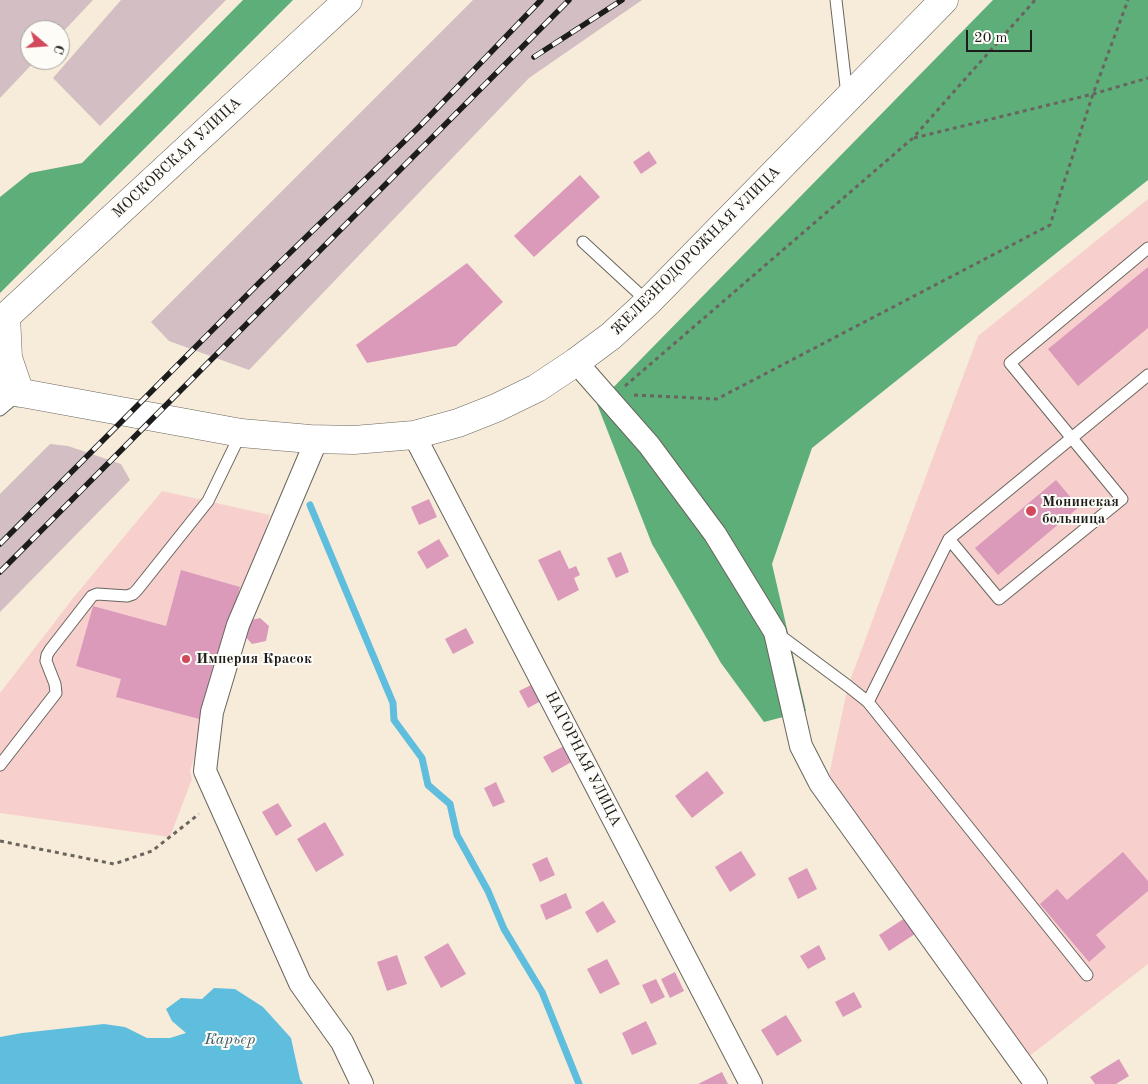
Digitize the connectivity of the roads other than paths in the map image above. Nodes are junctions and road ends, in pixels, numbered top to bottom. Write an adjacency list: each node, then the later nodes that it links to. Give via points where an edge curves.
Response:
1 (348, 0): 8 (main road, МОСКОВСКАЯ УЛИЦА)
2 (836, 0): 4 (lane)
3 (944, 0): 4 (main road, ЖЕЛЕЗНОДОРОЖНАЯ УЛИЦА)
4 (848, 98): 7 (main road, ЖЕЛЕЗНОДОРОЖНАЯ УЛИЦА)
5 (583, 242): 7 (lane)
6 (1148, 248): 16 (lane, via 1010,363)
7 (648, 302): 9 (main road, ЖЕЛЕЗНОДОРОЖНАЯ УЛИЦА, via 612,336)
8 (3, 319): 11 (main road, МОСКОВСКАЯ УЛИЦА)
9 (576, 362): 14 (main road, ЖЕЛЕЗНОДОРОЖНАЯ УЛИЦА, via 537,388 496,408); 18 (street, via 608,392 715,534)
10 (1148, 375): 16 (lane)
11 (10, 391): 12 (lane); 13 (main road, ЖЕЛЕЗНОДОРОЖНАЯ УЛИЦА)
12 (0, 410)
13 (241, 433): 15 (main road, ЖЕЛЕЗНОДОРОЖНАЯ УЛИЦА); 20 (lane, via 208,501 134,594 92,596 50,650 46,661 56,693)
14 (414, 435): 15 (main road, ЖЕЛЕЗНОДОРОЖНАЯ УЛИЦА, via 354,440); 23 (street, НАГОРНАЯ УЛИЦА)
15 (317, 439): 22 (street, via 238,625 212,712 205,771 300,983 342,1042)
16 (1071, 439): 17 (lane); 17 (lane, via 1122,499 999,599)
17 (949, 539): 19 (lane)
18 (775, 632): 19 (lane); 24 (street, via 801,746 820,783)
19 (868, 702): 21 (lane)
20 (0, 765)
21 (1087, 975)
22 (362, 1084)
23 (751, 1084)
24 (1036, 1084)

